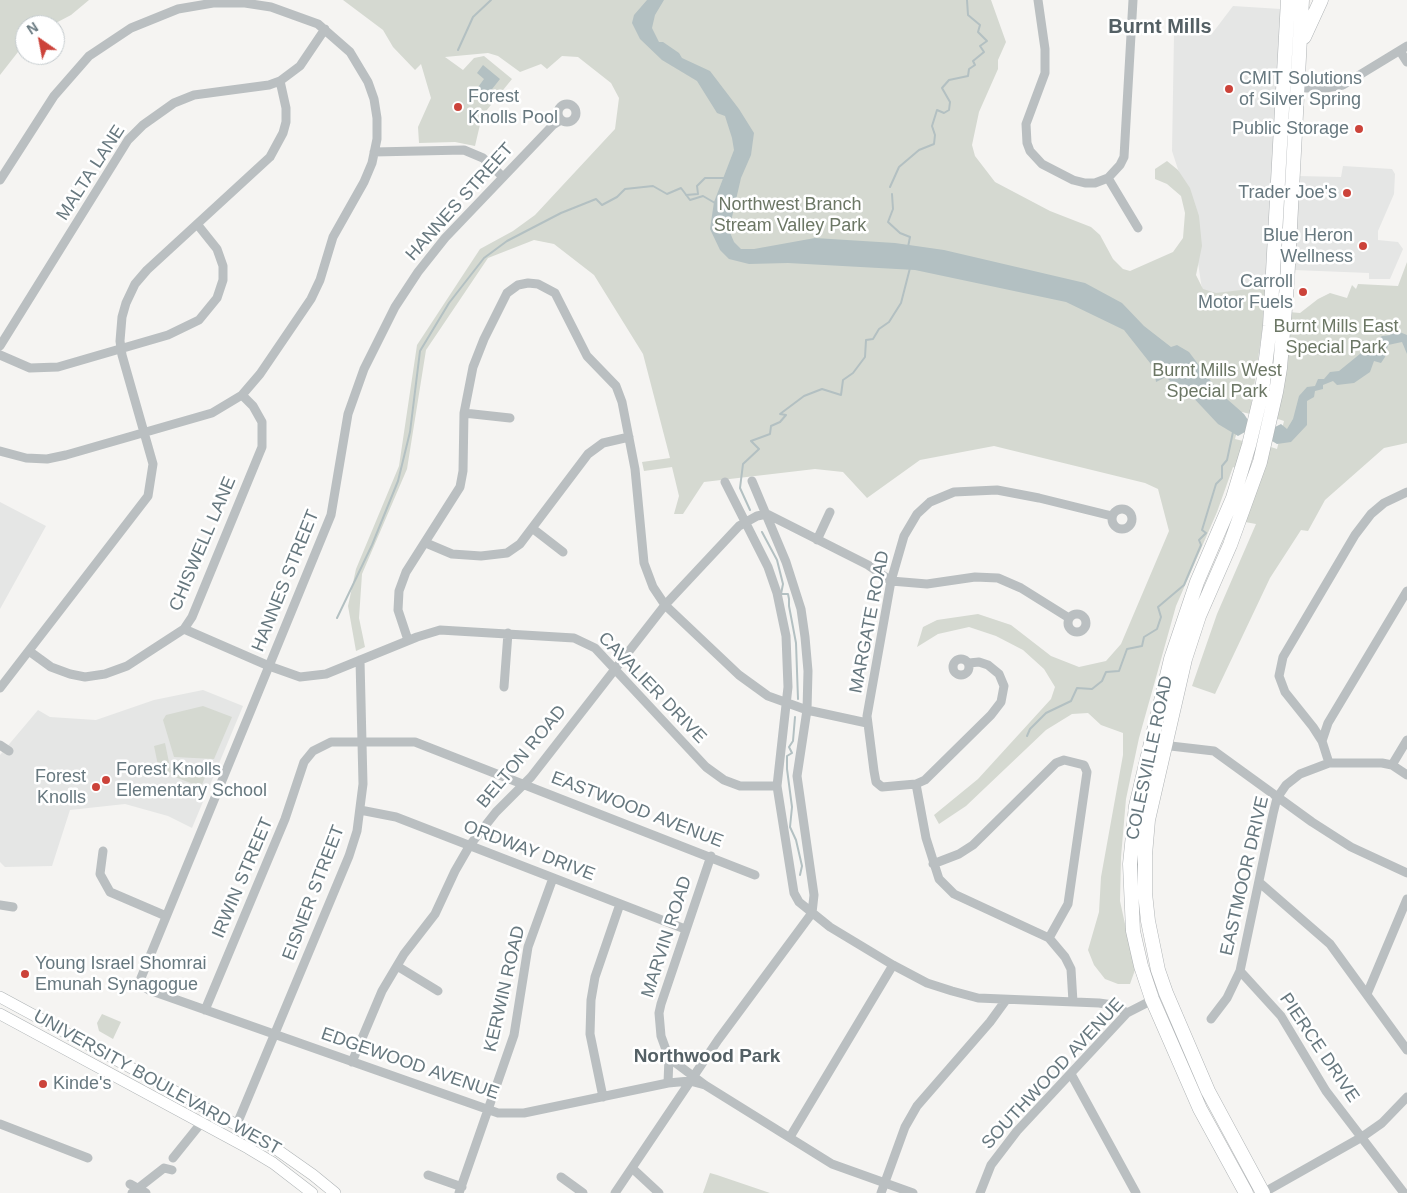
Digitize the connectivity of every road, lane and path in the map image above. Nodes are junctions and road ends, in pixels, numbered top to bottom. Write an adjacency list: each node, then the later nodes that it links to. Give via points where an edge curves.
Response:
1 (1038, 0): 16 (street, via 1045,73 1026,124 1030,151 1042,164 1073,180 1095,182)
2 (1133, 0): 16 (street, via 1124,158)
3 (1288, 0): 11 (highway, COLESVILLE ROAD)
4 (1302, 0): 7 (highway, COLESVILLE ROAD)
5 (1320, 0): 7 (highway)
6 (325, 29): 10 (street, MALTA LANE, via 300,66); 14 (street, via 350,52 368,82 377,118); 17 (street, via 271,6 245,3 213,3 178,9 131,28 106,42 71,74)
7 (1300, 45): 12 (highway, COLESVILLE ROAD)
8 (1403, 48): 9 (street); 12 (street, via 1343,84)
9 (1407, 62)
10 (280, 81): 18 (street, via 286,122 270,157); 20 (street, MALTA LANE, via 194,95 174,103 143,124 128,140)
11 (1282, 88): 12 (street); 60 (highway, COLESVILLE ROAD, via 1270,326 1262,391 1233,498 1182,620)
12 (1298, 88): 62 (highway, COLESVILLE ROAD, via 1284,330 1267,433 1236,530 1199,616 1185,659)
13 (561, 120): 15 (street, HANNES STREET)
14 (374, 152): 15 (street, via 464,150 483,158); 23 (street, via 364,182 333,237 311,299)
15 (503, 177): 50 (street, HANNES STREET, via 444,238 418,272 395,307 364,369 348,414 331,515)
16 (1108, 178): 19 (street)
17 (0, 180)
18 (197, 224): 21 (street, via 135,284 122,317); 21 (street, via 217,249 223,266 218,298 199,320 185,329)
19 (1138, 228)
20 (0, 346)
21 (121, 349): 22 (street, via 44,369 22,366); 26 (street)
22 (0, 355)
23 (242, 395): 26 (street, via 212,413); 44 (street, CHISWELL LANE, via 262,422 262,447 192,617)
24 (464, 413): 25 (street); 27 (street, via 484,339 507,293 528,283 538,284 555,293 587,356 616,386); 38 (street, via 464,471 460,487)
25 (510, 418)
26 (145, 433): 28 (street, via 47,458 26,458); 47 (street, via 153,464 148,496)
27 (629, 437): 36 (street, via 603,443 588,454); 42 (street, via 637,483 644,563 649,579)
28 (0, 451)
29 (752, 481): 33 (street, via 760,504)
30 (725, 482): 35 (street)
31 (1407, 492): 59 (street, via 1384,503 1354,535 1283,657 1279,676 1285,692)
32 (830, 512): 37 (street)
33 (768, 514): 35 (street, BELTON ROAD); 37 (street); 55 (street, via 801,609 808,671)
34 (1112, 516): 40 (street, MARGATE ROAD, via 997,490 954,492 930,502 909,526)
35 (746, 521): 42 (street, BELTON ROAD); 54 (street, via 768,567 781,613 788,669)
36 (532, 528): 38 (street, via 520,544 500,556 452,554); 39 (street)
37 (817, 540): 40 (street, via 868,565)
38 (426, 543): 46 (street, via 406,572 399,591 398,610)
39 (563, 552)
40 (891, 581): 43 (street, via 928,584 976,577 998,578 1021,588); 56 (street, MARGATE ROAD)
41 (1407, 592): 59 (street, via 1328,723)
42 (666, 605): 51 (street, BELTON ROAD); 54 (street, via 739,675 768,696)
43 (1069, 618)
44 (184, 629): 47 (street, CHISWELL LANE, via 127,666 85,677 51,667); 50 (street, CAVALIER DRIVE)
45 (508, 633): 46 (street, CAVALIER DRIVE, via 440,630); 51 (street, CAVALIER DRIVE, via 574,638 595,648); 52 (street)
46 (408, 640): 48 (street, CAVALIER DRIVE)
47 (29, 652): 53 (street)
48 (360, 660): 50 (street, CAVALIER DRIVE, via 314,677 292,675); 58 (street, EISNER STREET)
49 (969, 663): 68 (street, via 988,665 998,674 1004,686 1001,702 948,758 925,780)
50 (269, 666): 85 (street, HANNES STREET)
51 (614, 668): 67 (street, BELTON ROAD); 69 (street, CAVALIER DRIVE, via 706,768 740,786)
52 (504, 687)
53 (0, 688)
54 (786, 702): 55 (street); 69 (street)
55 (807, 710): 56 (street); 84 (street, via 797,776 814,895)
56 (867, 723): 68 (street, MARGATE ROAD, via 876,782 882,788)
57 (1407, 740): 65 (street)
58 (362, 741): 67 (street, EASTWOOD AVENUE, via 415,742); 71 (street, EISNER STREET); 99 (street, IRWIN STREET, via 331,742 313,751 304,762 285,819)
59 (1322, 741): 64 (street)
60 (1150, 744): 62 (street); 96 (highway, COLESVILLE ROAD, via 1131,841 1130,893 1133,931)
61 (0, 745): 63 (street)
62 (1165, 746): 70 (street, via 1214,751); 93 (highway, COLESVILLE ROAD, via 1148,820 1144,884 1153,948)
63 (9, 752)
64 (1329, 763): 65 (street, EASTMOOR DRIVE, via 1371,762); 70 (street, EASTMOOR DRIVE, via 1300,774)
65 (1392, 766): 66 (street)
66 (1407, 775)
67 (524, 784): 72 (street, BELTON ROAD); 74 (street, EASTWOOD AVENUE)
68 (916, 784): 75 (street)
69 (776, 786): 84 (street, via 794,893)
70 (1277, 798): 76 (street, via 1352,847); 79 (street, EASTMOOR DRIVE)
71 (360, 810): 72 (street, ORDWAY DRIVE, via 396,817); 103 (street, EISNER STREET, via 349,856)
72 (470, 845): 78 (street, ORDWAY DRIVE); 89 (street, BELTON ROAD, via 435,914)
73 (103, 851): 85 (street, via 100,874 110,892)
74 (711, 856): 77 (street, EASTWOOD AVENUE); 86 (street, MARVIN ROAD)
75 (933, 864): 87 (street, via 939,879 954,894); 87 (street, via 973,845 1056,763 1064,760 1084,765 1087,772 1068,904)
76 (1407, 873)
77 (755, 875)
78 (553, 878): 81 (street, ORDWAY DRIVE); 112 (street, KERWIN ROAD, via 528,947 514,1036)
79 (1260, 883): 90 (street, EASTMOOR DRIVE); 94 (street, via 1330,944)
80 (1407, 899): 94 (street)
81 (620, 904): 86 (street, ORDWAY DRIVE); 110 (street, via 595,977 591,1000 590,1034)
82 (0, 905): 83 (street)
83 (13, 907)
84 (812, 913): 88 (street); 108 (street)
85 (166, 916): 91 (street, HANNES STREET, via 141,978)
86 (685, 929): 105 (street, MARVIN ROAD, via 660,1013 662,1036)
87 (1049, 938): 98 (street, via 1071,969)
88 (892, 965): 97 (street, via 927,983 952,991 978,998); 117 (street)
89 (397, 966): 92 (street); 106 (street, BELTON ROAD, via 382,991)
90 (1240, 971): 102 (street, EASTMOOR DRIVE); 118 (street, PIERCE DRIVE, via 1282,1016 1326,1090)
91 (142, 985): 99 (street, EDGEWOOD AVENUE)
92 (438, 991)
93 (1166, 993): 96 (street, SOUTHWOOD AVENUE); 140 (highway, COLESVILLE ROAD, via 1212,1098)
94 (1367, 994): 104 (street)
95 (0, 997): 115 (main road, UNIVERSITY BOULEVARD WEST)
96 (1152, 999): 100 (street, SOUTHWOOD AVENUE); 139 (highway, COLESVILLE ROAD, via 1200,1109)
97 (1006, 1000): 98 (street); 126 (street, via 917,1106 905,1127)
98 (1073, 1002): 100 (street, via 1113,1005)
99 (205, 1010): 103 (street, EDGEWOOD AVENUE)
100 (1127, 1013): 107 (street, SOUTHWOOD AVENUE)
101 (0, 1014): 113 (main road, UNIVERSITY BOULEVARD WEST)
102 (1211, 1019)
103 (276, 1034): 106 (street, EDGEWOOD AVENUE); 115 (street, EISNER STREET)
104 (1407, 1050)
105 (669, 1058): 108 (street); 109 (street, MARVIN ROAD)
106 (352, 1062): 112 (street, EDGEWOOD AVENUE)
107 (1071, 1074): 137 (street, SOUTHWOOD AVENUE, via 1002,1147 991,1164); 138 (street)
108 (692, 1079): 109 (street, EDGEWOOD AVENUE); 117 (street); 121 (street)
109 (668, 1083): 110 (street, EDGEWOOD AVENUE)
110 (603, 1097): 112 (street, EDGEWOOD AVENUE, via 524,1113)
111 (1407, 1097): 118 (street, via 1382,1123)
112 (489, 1110): 128 (street, KERWIN ROAD)
113 (202, 1122): 116 (main road, UNIVERSITY BOULEVARD WEST); 120 (street)
114 (0, 1124): 119 (street)
115 (237, 1124): 116 (main road); 131 (main road, UNIVERSITY BOULEVARD WEST, via 288,1156)
116 (228, 1137): 130 (main road, UNIVERSITY BOULEVARD WEST, via 273,1163)
117 (790, 1137): 126 (street, via 832,1164)
118 (1362, 1137): 125 (street); 142 (street, PIERCE DRIVE)
119 (88, 1158)
120 (172, 1158)
121 (632, 1168): 133 (street); 134 (street)
122 (172, 1170): 127 (street, via 164,1168 144,1186)
123 (428, 1175): 128 (street)
124 (561, 1177): 132 (street)
125 (1281, 1183): 140 (street); 141 (street)
126 (884, 1184): 135 (street); 136 (street)
127 (133, 1188): 129 (street)
128 (461, 1190)
129 (146, 1193)
130 (312, 1193)
131 (335, 1193)
132 (583, 1193)
133 (616, 1193)
134 (659, 1193)
135 (881, 1193)
136 (913, 1193)
137 (980, 1193)
138 (1136, 1193)
139 (1246, 1193)
140 (1263, 1193)
141 (1286, 1193)
142 (1404, 1193)

